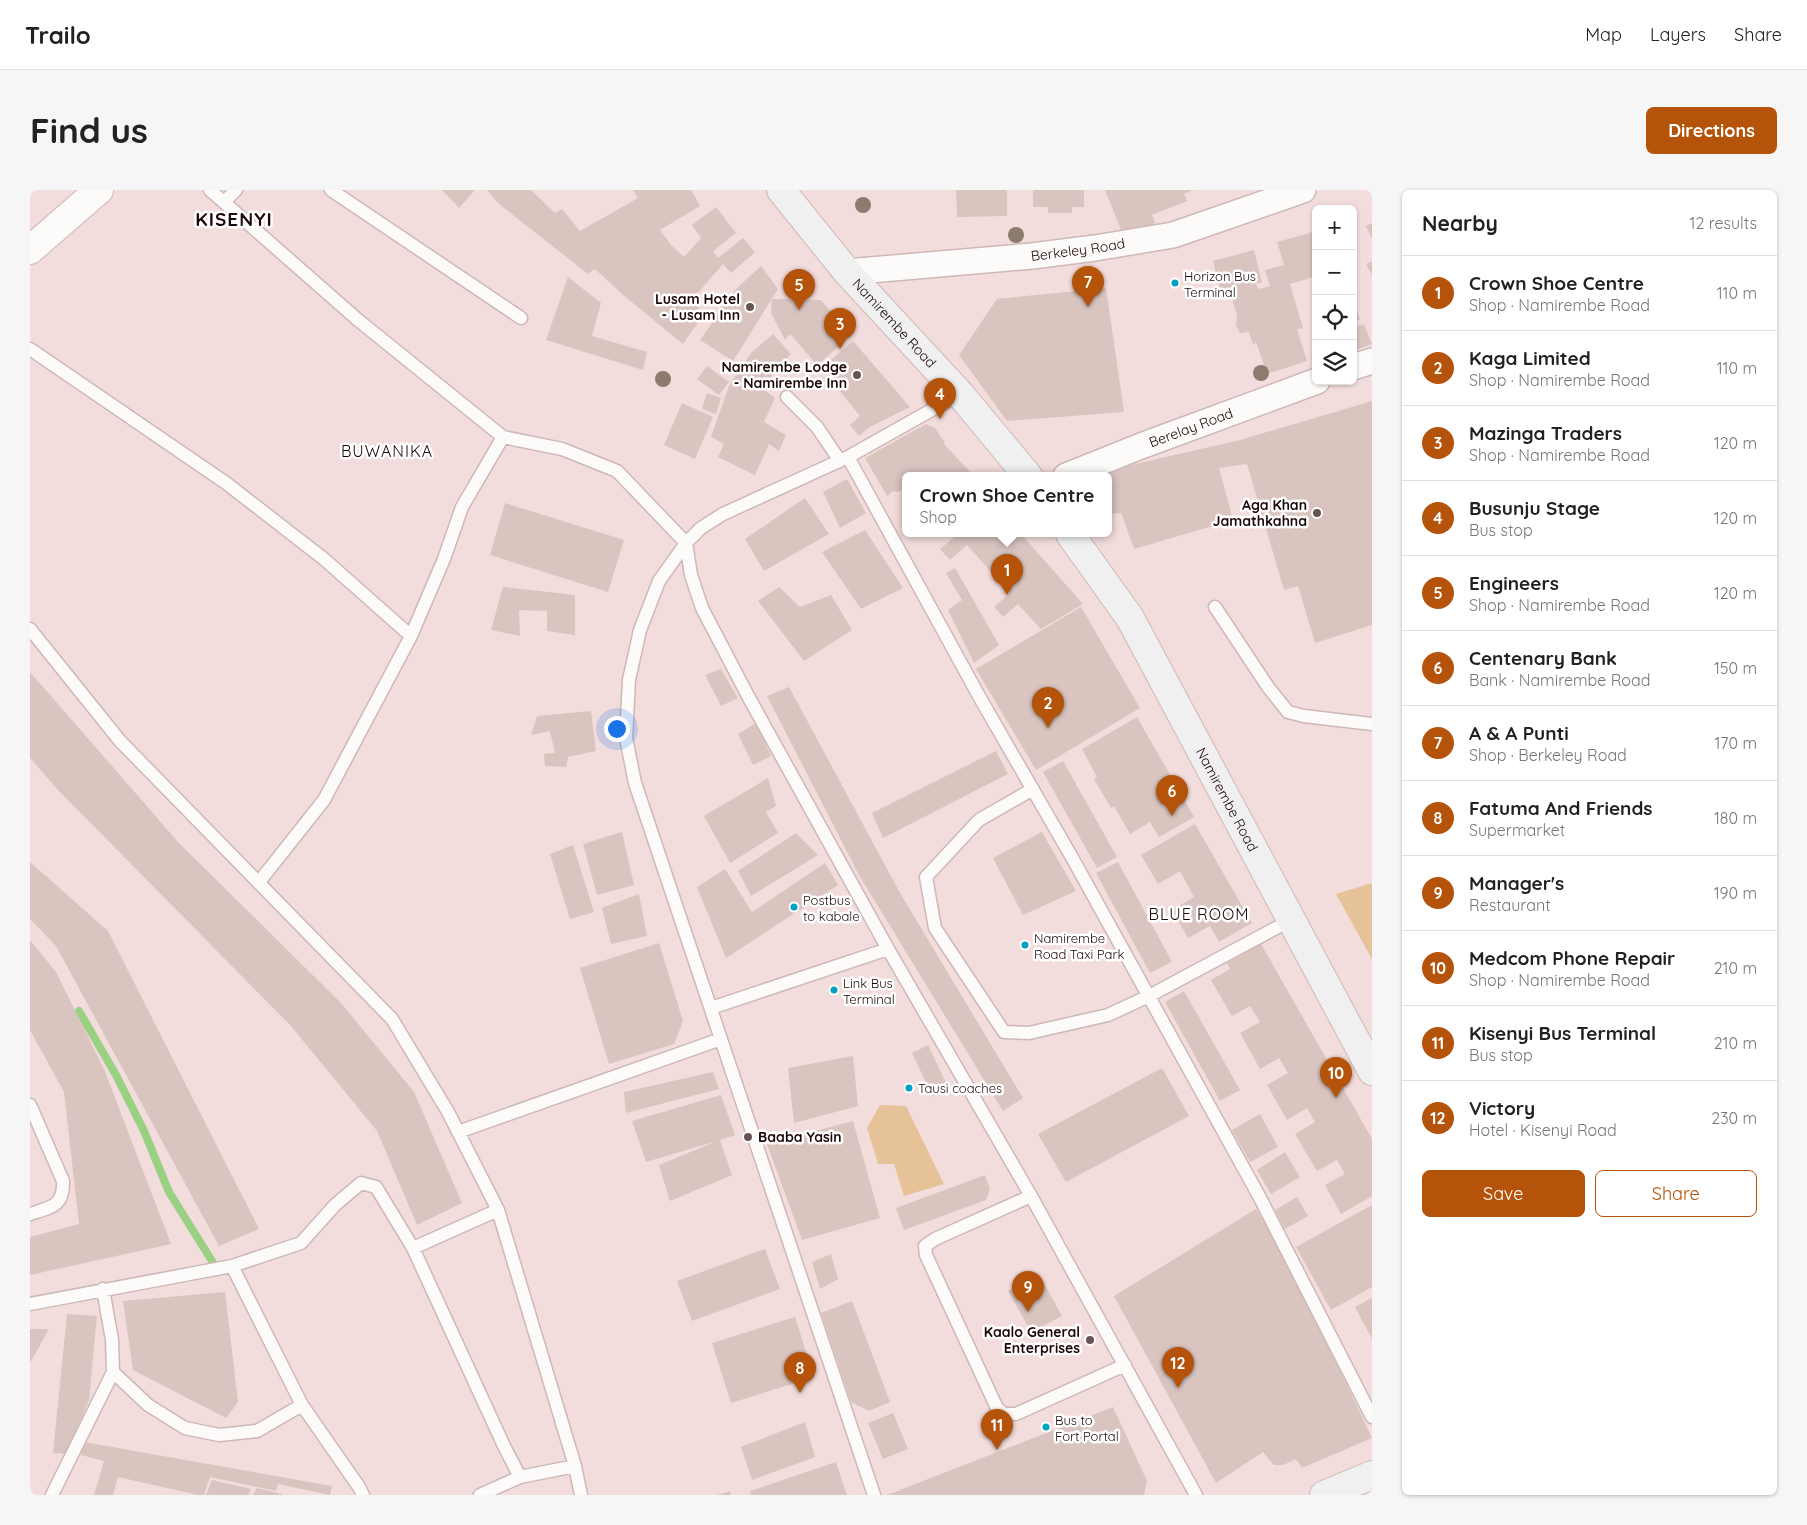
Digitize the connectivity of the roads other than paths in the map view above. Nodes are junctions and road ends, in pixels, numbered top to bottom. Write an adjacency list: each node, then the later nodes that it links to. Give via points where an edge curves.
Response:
1 (99, 190): 8 (street)
2 (210, 190): 7 (lane)
3 (236, 190): 7 (lane)
4 (331, 190): 10 (lane)
5 (781, 190): 9 (main road, Namirembe Road)
6 (1303, 190): 9 (street, Berkeley Road, via 1173,235 1032,256)
7 (224, 202): 17 (lane, via 358,320)
8 (30, 250)
9 (848, 272): 15 (main road, Namirembe Road)
10 (521, 318)
11 (30, 349): 25 (lane, via 226,483 324,559)
12 (1372, 360): 13 (street)
13 (1357, 366)
14 (1312, 383): 20 (street, Berelay Road)
15 (960, 394): 18 (lane); 19 (main road, Namirembe Road)
16 (787, 397): 18 (lane)
17 (503, 437): 22 (lane, via 562,449 617,471); 25 (lane, via 462,507)
18 (844, 459): 22 (lane, via 723,514); 27 (lane)
19 (1025, 472)
20 (1076, 472)
21 (1072, 537): 29 (main road, Namirembe Road, via 1130,618)
22 (686, 543): 30 (lane, via 691,575 702,608); 32 (lane, via 659,581 640,630 629,680 626,738 635,783)
23 (1215, 607): 26 (lane, via 1288,712)
24 (30, 630): 28 (lane, via 120,741)
25 (411, 636): 28 (lane, via 324,800)
26 (1372, 724)
27 (1033, 789): 31 (lane); 31 (lane, via 979,820 926,876 935,928 1004,1032 1029,1033 1108,1015)
28 (259, 882): 36 (lane, via 392,1019)
29 (1291, 920): 31 (lane); 34 (main road, Namirembe Road)
30 (888, 949): 32 (lane); 37 (lane)
31 (1149, 996): 47 (lane, via 1259,1196)
32 (711, 1008): 33 (lane)
33 (721, 1039): 36 (lane); 55 (lane)
34 (1372, 1071)
35 (30, 1105): 39 (lane, via 64,1180 61,1200 50,1208)
36 (458, 1132): 38 (lane)
37 (1032, 1196): 44 (lane); 44 (lane, via 925,1246 926,1255 997,1408 1004,1414 1016,1414)
38 (498, 1210): 40 (lane); 48 (lane)
39 (30, 1214)
40 (413, 1248): 41 (lane, via 376,1187 361,1183 335,1205 301,1243); 50 (lane)
41 (232, 1266): 42 (lane); 46 (lane)
42 (103, 1289): 43 (lane); 45 (lane, via 112,1340)
43 (30, 1304)
44 (1125, 1365): 56 (lane)
45 (113, 1372): 46 (lane, via 148,1406 185,1428 220,1435 257,1431); 51 (lane)
46 (302, 1405): 52 (lane)
47 (1372, 1417)
48 (574, 1466): 50 (lane); 54 (lane)
49 (1372, 1474): 57 (main road)
50 (520, 1477): 53 (lane)
51 (52, 1495)
52 (363, 1495)
53 (480, 1495)
54 (581, 1495)
55 (874, 1495)
56 (1196, 1495)
57 (1324, 1495)

